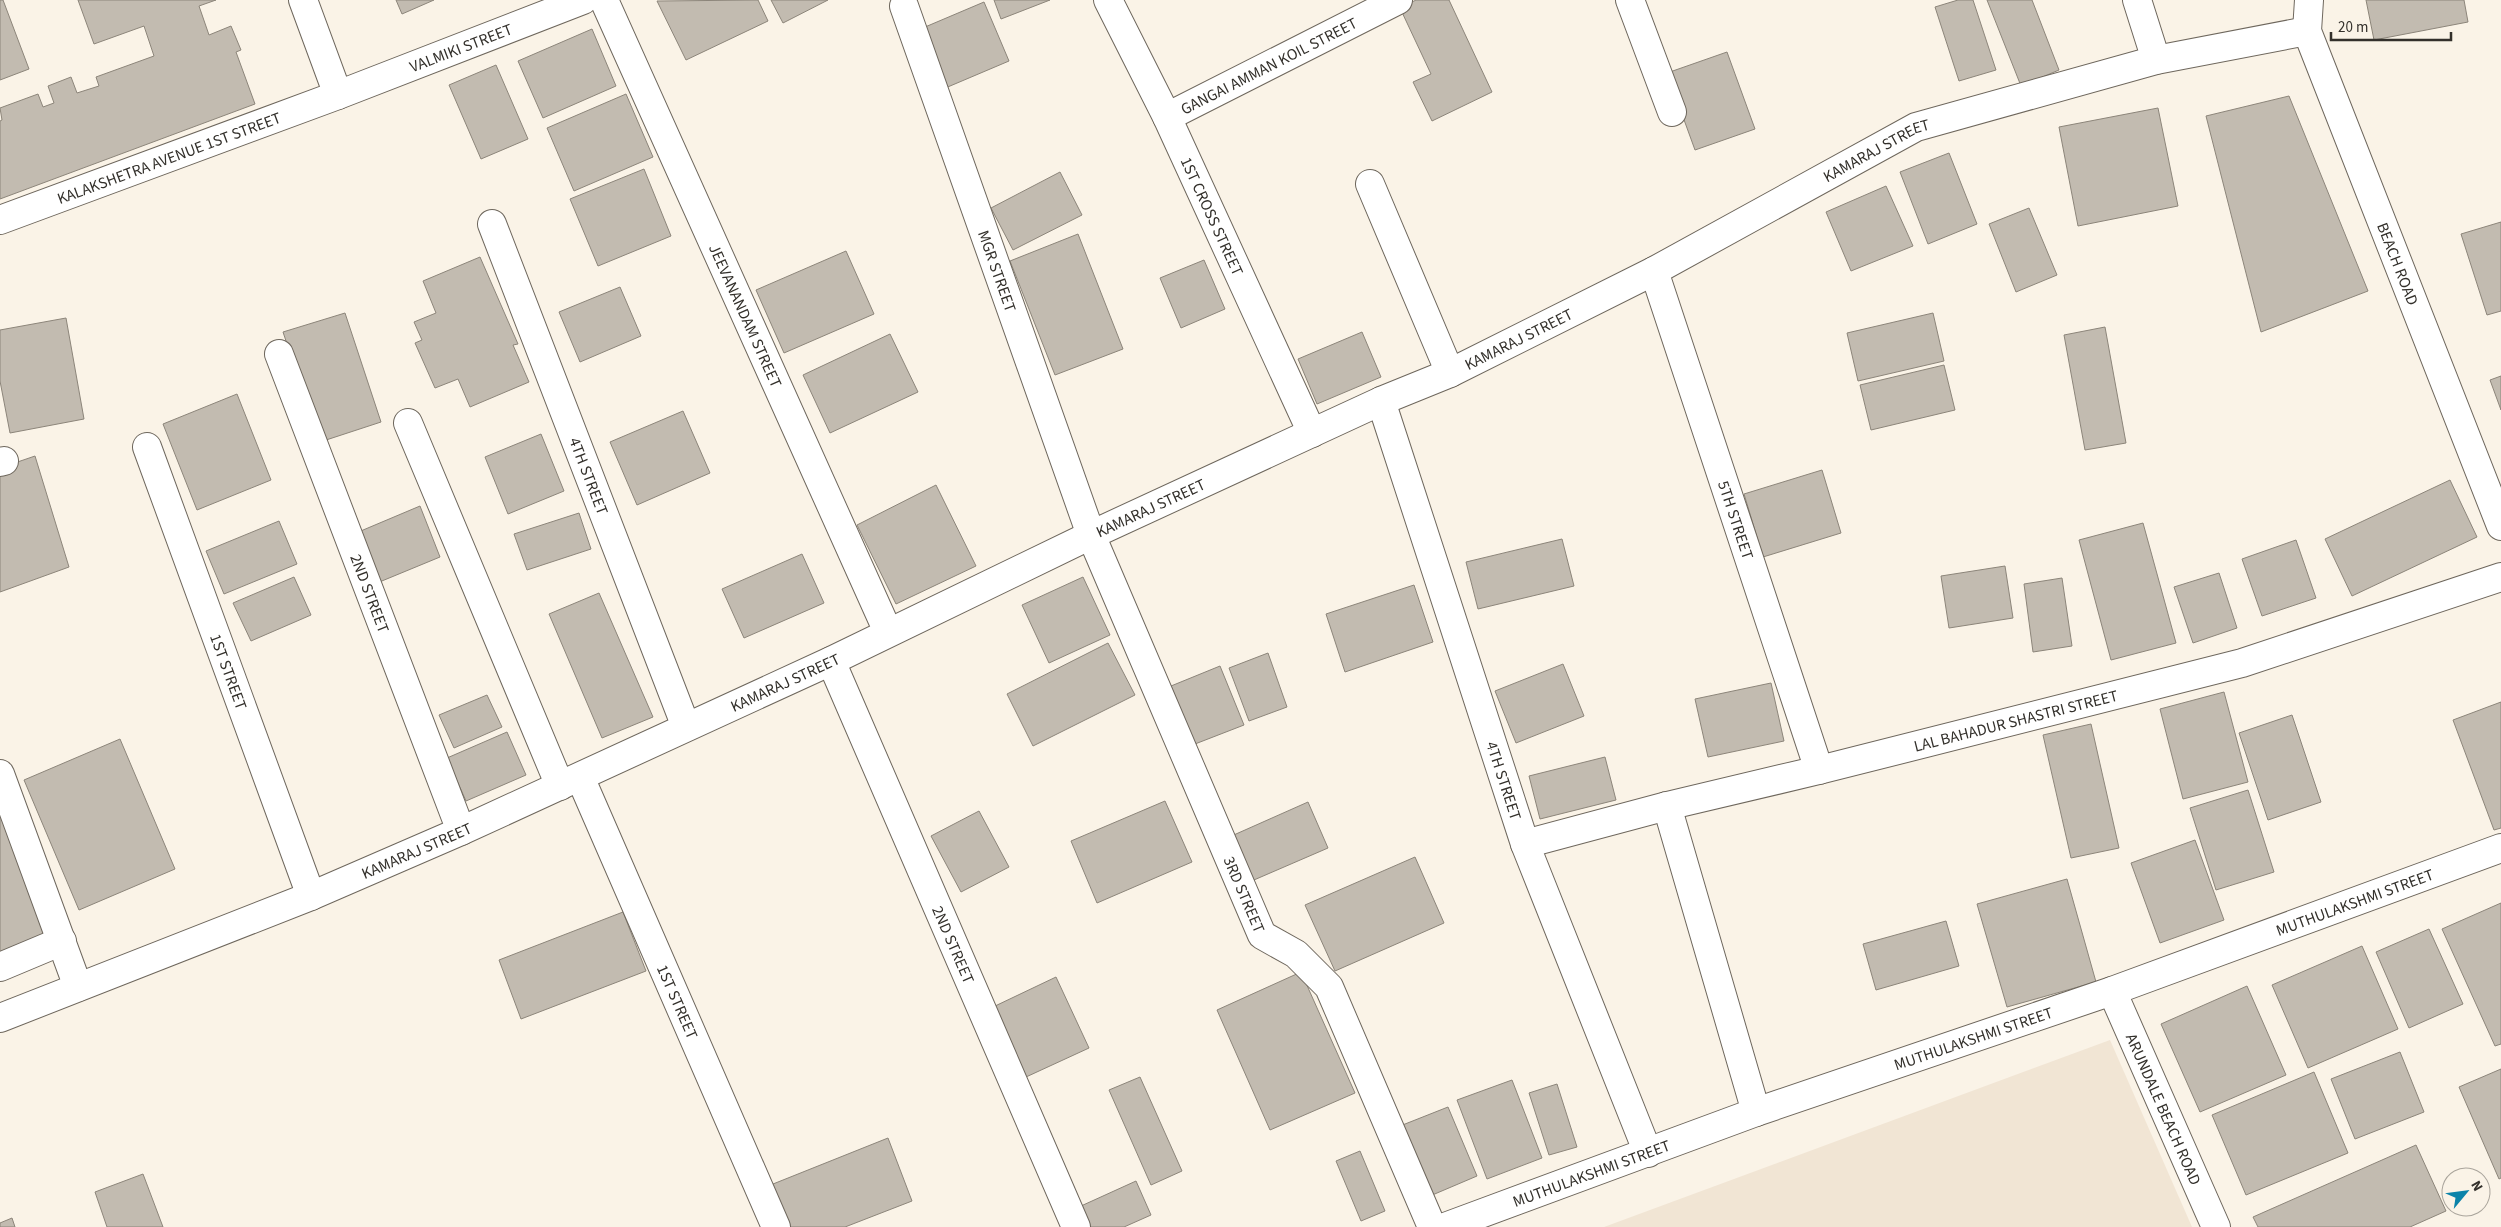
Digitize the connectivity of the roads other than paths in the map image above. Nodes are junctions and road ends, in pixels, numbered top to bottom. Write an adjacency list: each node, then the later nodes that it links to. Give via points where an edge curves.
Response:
1 (303, 0): 12 (street)
2 (583, 0): 12 (street, VALMIKI STREET)
3 (604, 0): 28 (street, JEEVANANDAM STREET)
4 (1108, 0): 14 (street, 1ST CROSS STREET)
5 (1398, 0): 14 (street, GANGAI AMMAN KOIL STREET)
6 (1630, 0): 13 (street)
7 (2137, 0): 11 (street)
8 (2309, 0): 10 (street, BEACH ROAD)
9 (904, 6): 26 (street, MGR STREET)
10 (2307, 31): 11 (street, KAMARAJ STREET); 25 (street, BEACH ROAD)
11 (2156, 60): 18 (street, KAMARAJ STREET, via 1916,127)
12 (338, 95): 16 (street, KALAKSHETRA AVENUE 1ST STREET)
13 (1672, 112)
14 (1167, 117): 23 (street, 1ST CROSS STREET)
15 (1370, 184): 20 (street)
16 (0, 220)
17 (492, 224): 30 (street, 4TH STREET)
18 (1654, 271): 20 (street, KAMARAJ STREET); 31 (street, 5TH STREET)
19 (279, 354): 35 (street, 2ND STREET)
20 (1450, 373): 21 (street, KAMARAJ STREET)
21 (1381, 401): 23 (street, KAMARAJ STREET); 36 (street, 4TH STREET)
22 (408, 423): 33 (street, 1ST STREET)
23 (1312, 433): 26 (street, KAMARAJ STREET)
24 (147, 447): 38 (street, 1ST STREET)
25 (2501, 526)
26 (1091, 535): 28 (street, KAMARAJ STREET); 48 (street, 3RD STREET, via 1262,934 1296,954 1329,987)
27 (2501, 577): 31 (street, LAL BAHADUR SHASTRI STREET, via 2242,664)
28 (888, 632): 29 (street, KAMARAJ STREET)
29 (831, 660): 30 (street, KAMARAJ STREET); 47 (street, 2ND STREET)
30 (686, 727): 33 (street, KAMARAJ STREET)
31 (1819, 770): 34 (street, LAL BAHADUR SHASTRI STREET)
32 (0, 774): 39 (street)
33 (570, 781): 35 (street, KAMARAJ STREET); 46 (street, 1ST STREET)
34 (1668, 806): 36 (street, LAL BAHADUR SHASTRI STREET); 44 (street)
35 (462, 831): 38 (street, KAMARAJ STREET)
36 (1525, 844): 45 (street, 4TH STREET)
37 (2501, 848): 42 (street, MUTHULAKSHMI STREET)
38 (311, 896): 41 (street, KAMARAJ STREET)
39 (62, 942): 40 (street); 41 (street)
40 (0, 967)
41 (78, 987): 43 (street, KAMARAJ STREET)
42 (2112, 991): 44 (street, MUTHULAKSHMI STREET); 50 (street, ARUNDALE BEACH ROAD)
43 (0, 1018)
44 (1756, 1112): 45 (street, MUTHULAKSHMI STREET)
45 (1648, 1153): 49 (street, MUTHULAKSHMI STREET)
46 (776, 1227)
47 (1076, 1227)
48 (1432, 1227)
49 (1445, 1227)
50 (2216, 1227)

